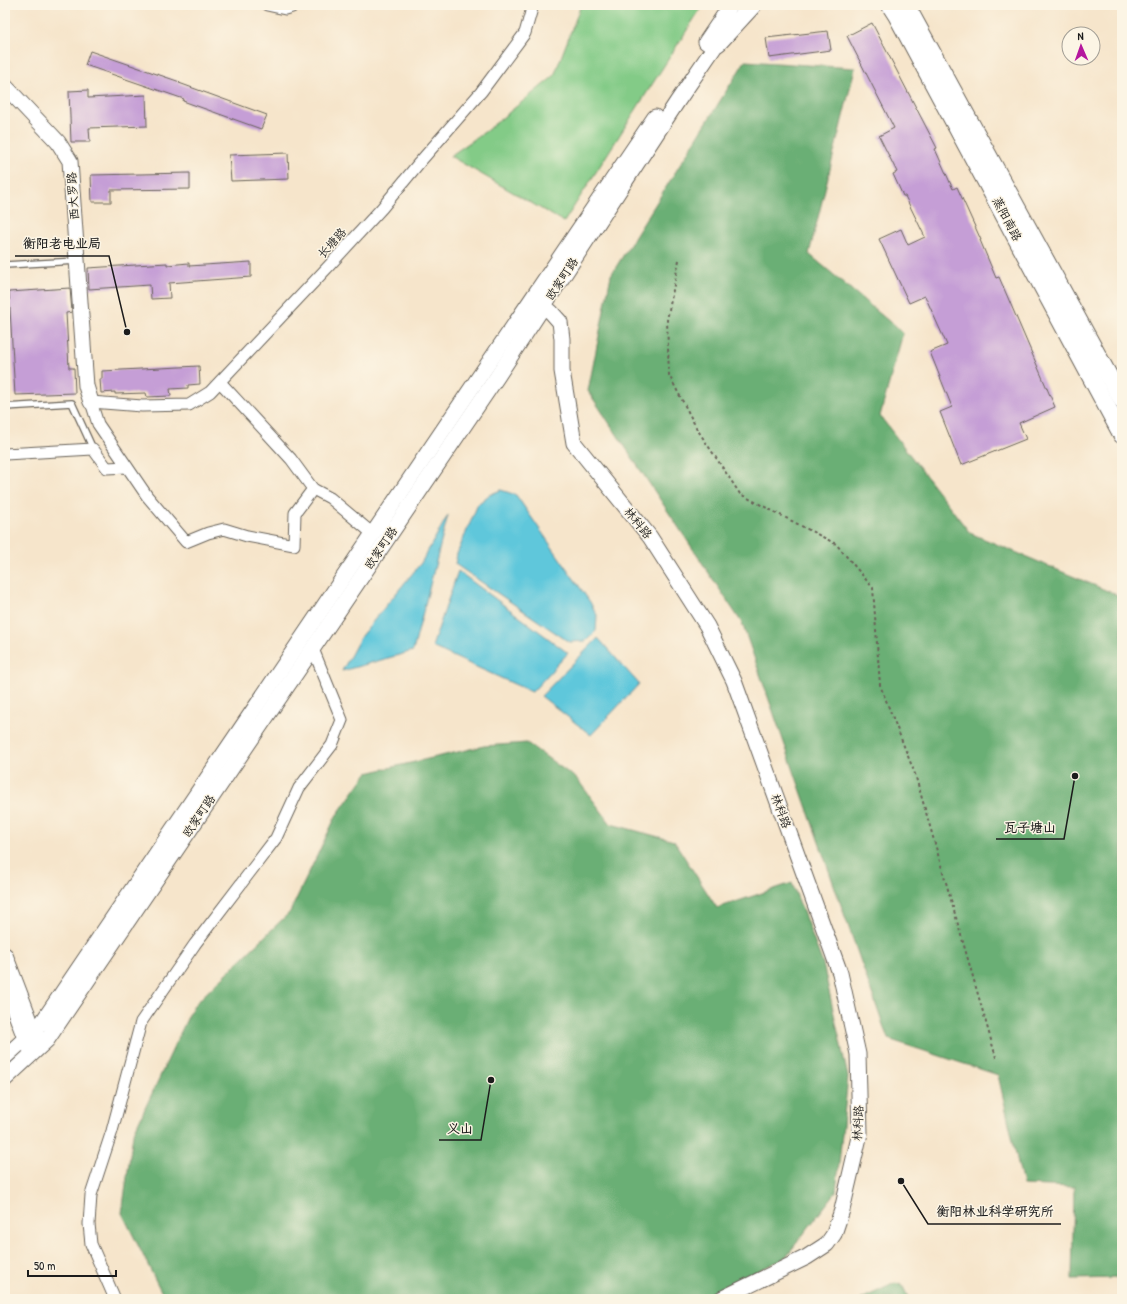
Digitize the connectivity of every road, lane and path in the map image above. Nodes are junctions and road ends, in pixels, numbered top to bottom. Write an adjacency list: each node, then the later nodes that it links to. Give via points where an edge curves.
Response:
1 (267, 5): 2 (street, via 284,9)
2 (293, 5)
3 (533, 5): 15 (street, 长塘路, via 526,33 481,92 382,208)
4 (731, 5): 24 (main road, 欧家町路)
5 (744, 5): 9 (main road, 欧家町路)
6 (753, 5): 9 (main road)
7 (890, 5): 19 (main road, 蒸阳南路)
8 (906, 5): 16 (main road, 蒸阳南路)
9 (718, 43): 14 (main road, 欧家町路)
10 (5, 86): 12 (main road, 西大罗路, via 58,142 70,161)
11 (679, 260): 32 (path, via 667,320 669,375 697,428 740,494 836,544 873,588 880,685 915,774)
12 (77, 261): 13 (lane); 17 (main road, 西大罗路, via 86,386)
13 (5, 265)
14 (544, 306): 25 (main road, 欧家町路); 35 (main road, 林科路, via 560,322 562,371 574,443 650,537 707,626 734,681 840,973 858,1054 860,1133 834,1234 827,1244 807,1257)
15 (220, 382): 17 (street, 长塘路, via 210,392 188,405 142,406); 23 (street, via 292,459)
16 (1122, 400)
17 (91, 402): 22 (street, via 98,424)
18 (5, 407): 20 (lane, via 72,403)
19 (1122, 434)
20 (93, 449): 21 (street); 22 (street, via 107,468)
21 (5, 454)
22 (127, 467): 23 (street, via 147,496 186,542 208,532 224,529 294,545 296,513)
23 (313, 488): 24 (street, via 330,498)
24 (373, 534): 28 (main road, 欧家町路, via 46,1017)
25 (313, 649): 29 (main road, 欧家町路); 34 (street, via 342,720 332,745 299,788 276,838 195,944 141,1022 112,1131 91,1195 91,1244)
26 (5, 956): 28 (main road)
27 (5, 985): 28 (main road)
28 (29, 1035): 29 (main road); 30 (main road); 31 (main road, 欧家町路)
29 (43, 1044): 30 (main road, 欧家町路)
30 (32, 1055): 33 (main road, 欧家町路)
31 (5, 1057)
32 (997, 1062)
33 (5, 1079)
34 (115, 1299)
35 (721, 1299)

